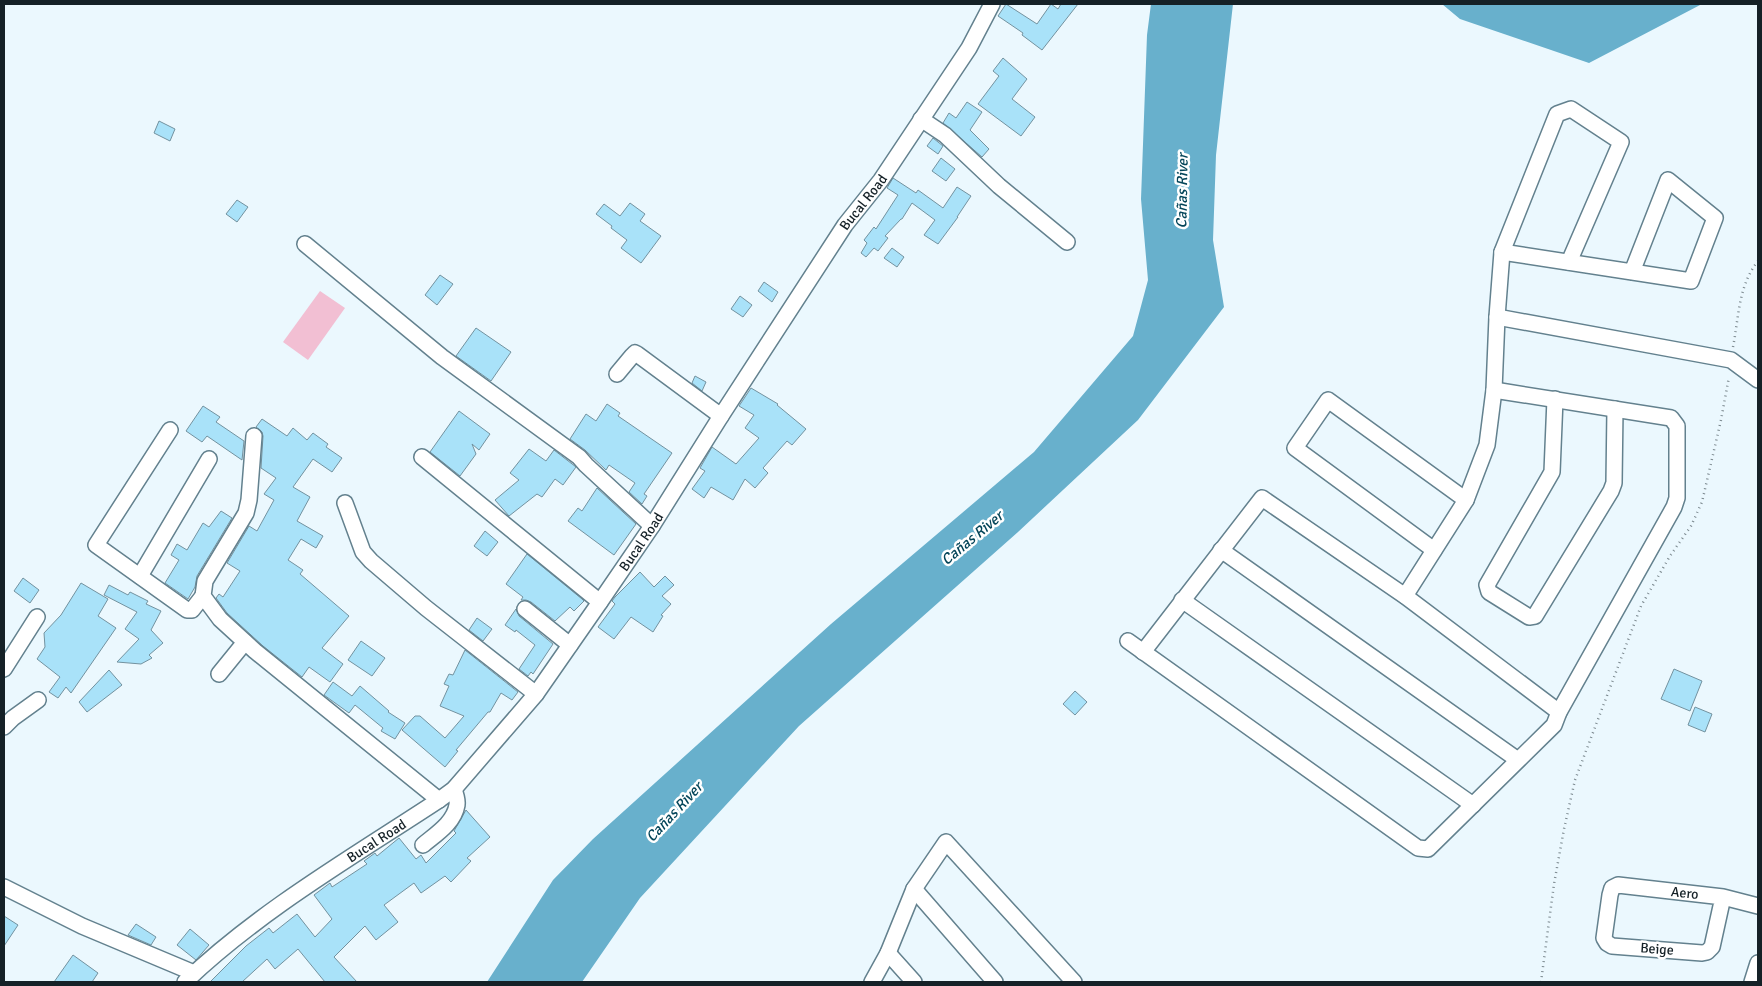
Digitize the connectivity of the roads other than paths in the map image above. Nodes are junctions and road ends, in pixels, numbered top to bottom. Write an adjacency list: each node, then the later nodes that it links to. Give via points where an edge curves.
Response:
1 (992, 4): 2 (street, Bucal Road, via 968,48)
2 (921, 119): 3 (street, via 944,135); 14 (street, Bucal Road, via 881,180 845,225)
3 (1067, 242)
4 (306, 244): 21 (street, via 442,357 580,457)
5 (1502, 252): 6 (street); 6 (street, via 1557,114 1572,109 1621,142); 8 (street)
6 (1570, 262): 7 (street)
7 (1632, 272): 7 (street, via 1668,180 1715,218 1692,281)
8 (1497, 317): 10 (street, via 1731,360); 11 (street)
9 (617, 374): 14 (street, via 634,353 637,354)
10 (1758, 380)
11 (1494, 390): 12 (street); 19 (street, via 1488,445)
12 (1555, 399): 13 (street); 13 (street, via 1552,472 1487,584 1489,592 1529,617 1535,616 1611,491 1614,483)
13 (1614, 409): 39 (street, via 1671,418 1677,426 1677,498)
14 (721, 416): 21 (street, Bucal Road)
15 (170, 430): 24 (street, via 96,545)
16 (254, 436): 25 (street, via 246,513 205,581)
17 (422, 458): 28 (street)
18 (209, 459): 24 (street)
19 (1466, 500): 23 (street); 23 (street, via 1328,400 1295,448)
20 (346, 503): 37 (street, via 363,552 371,561)
21 (652, 526): 28 (street, Bucal Road)
22 (1221, 550): 26 (street, via 1262,498); 27 (street); 41 (street)
23 (1434, 550): 26 (street)
24 (140, 576): 25 (street, via 187,610 192,610)
25 (202, 596): 32 (street, via 220,619)
26 (1405, 596): 39 (street)
27 (1182, 600): 34 (street); 44 (street)
28 (600, 602): 33 (street, Bucal Road)
29 (525, 609): 33 (street)
30 (37, 617): 35 (street)
31 (1128, 641): 34 (street)
32 (245, 642): 36 (street); 43 (street)
33 (570, 645): 37 (street, Bucal Road)
34 (1143, 652): 44 (street, via 1418,848 1428,849)
35 (4, 669)
36 (219, 674)
37 (536, 694): 42 (street, Bucal Road)
38 (38, 700): 40 (street)
39 (1558, 712): 41 (street, via 1554,725)
40 (4, 727)
41 (1518, 760): 44 (street)
42 (454, 789): 43 (street, Bucal Road); 45 (street, via 457,804 452,817)
43 (439, 800): 53 (street, Bucal Road, via 301,891 230,942)
44 (1473, 804)
45 (423, 845)
46 (4, 887): 53 (street)
47 (1612, 888): 49 (street, Aero, via 1618,885); 49 (street, Beige, via 1604,938 1612,946 1707,952 1712,946)
48 (914, 889): 51 (street); 56 (street); 57 (street, via 946,842)
49 (1723, 897): 50 (street, Aero)
50 (1758, 906)
51 (888, 953): 54 (street); 55 (street)
52 (1758, 963): 58 (street)
53 (190, 978)
54 (872, 982)
55 (914, 982)
56 (995, 982)
57 (1074, 982)
58 (1752, 982)

